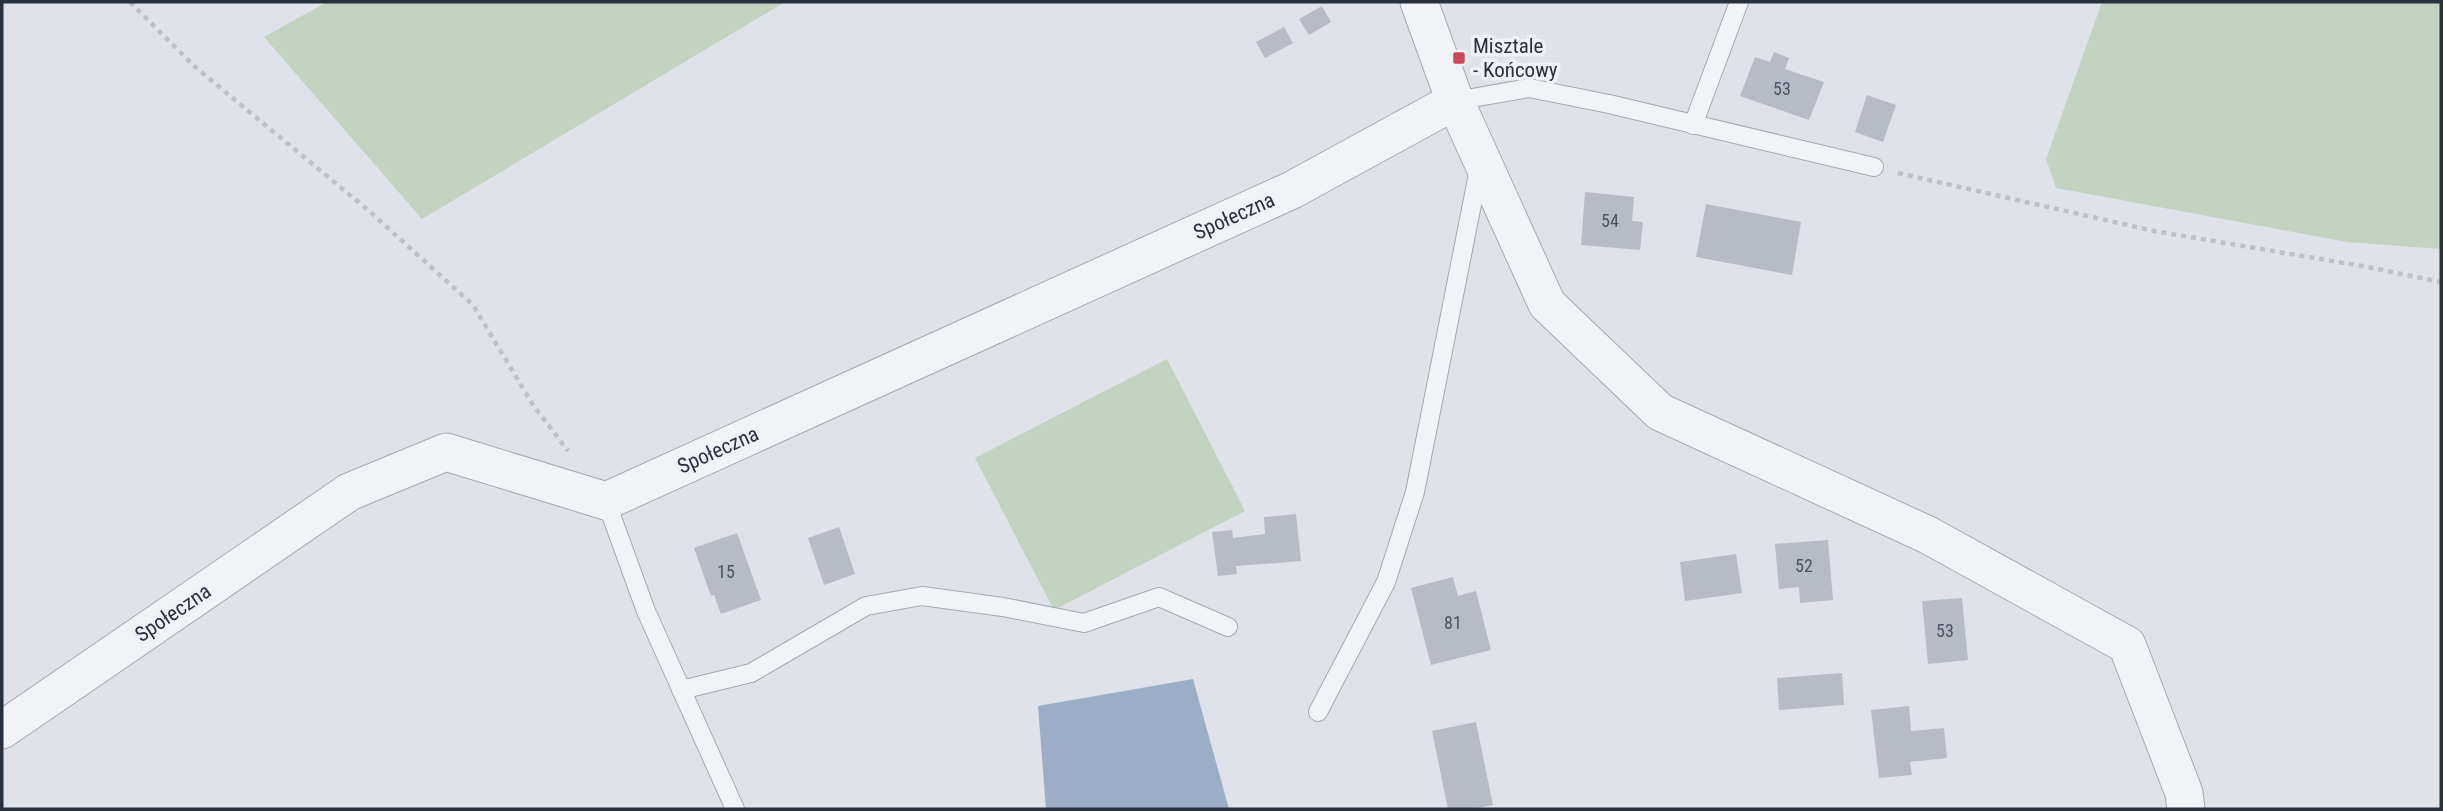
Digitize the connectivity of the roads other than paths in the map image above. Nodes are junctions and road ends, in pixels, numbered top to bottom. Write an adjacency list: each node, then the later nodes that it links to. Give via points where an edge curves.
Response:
1 (1419, 2): 3 (street)
2 (1739, 2): 4 (lane)
3 (1455, 101): 4 (lane, via 1529,88); 5 (street); 7 (street, Społeczna, via 1292,190)
4 (1693, 125): 6 (lane)
5 (1482, 159): 10 (lane, via 1415,492 1386,582); 13 (street, via 1547,304 1660,412 1928,535 2127,645 2184,793)
6 (1874, 167)
7 (606, 501): 9 (lane); 11 (street, Społeczna, via 446,452 349,492)
8 (1228, 627): 9 (lane, via 1159,597 1084,623 922,596 866,606 751,673)
9 (681, 690): 12 (lane)
10 (1318, 712)
11 (2, 730)
12 (735, 809)
13 (2186, 809)

